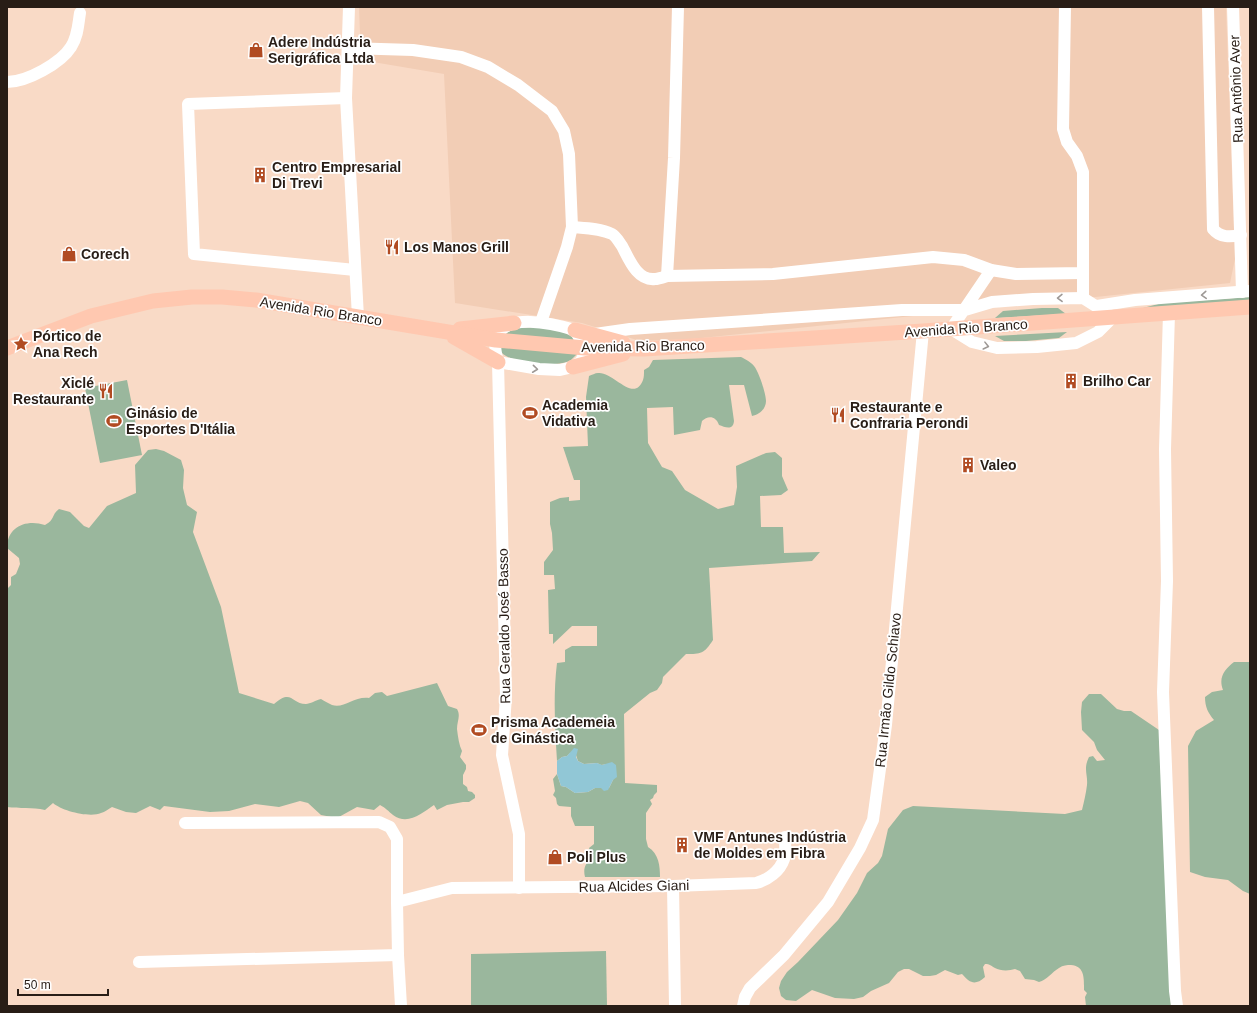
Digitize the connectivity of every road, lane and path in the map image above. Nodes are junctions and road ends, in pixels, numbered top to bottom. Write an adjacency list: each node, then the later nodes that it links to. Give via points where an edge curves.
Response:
1 (349, 7): 7 (street)
2 (678, 7): 15 (street)
3 (1065, 7): 14 (street, via 1063,129 1083,172)
4 (1208, 7): 11 (street, via 1213,230 1217,234 1231,237)
5 (1233, 7): 11 (street, Rua Antônio Aver)
6 (80, 13): 8 (street, via 77,34 71,47 58,60 41,72)
7 (348, 48): 9 (street); 10 (street, via 413,50 461,57 488,67 518,85 552,111 564,131 569,154)
8 (7, 82)
9 (346, 98): 12 (street); 12 (street, via 188,104 194,254)
10 (572, 227): 15 (street, via 613,234 641,275 649,279); 24 (street)
11 (1241, 235): 16 (street, Rua Antônio Aver)
12 (355, 270): 22 (street)
13 (991, 270): 14 (street, via 1016,274); 15 (street, via 964,260 933,257 773,274); 20 (street)
14 (1083, 273): 17 (street)
15 (668, 276)
16 (1246, 292): 18 (street, one-way to 18, via 1135,300)
17 (1083, 298): 18 (street); 20 (street, one-way to 20, via 992,302)
18 (1097, 306): 23 (street)
19 (1250, 307): 21 (main road, Avenida Rio Branco)
20 (965, 310): 26 (street); 30 (street, via 902,310 630,329)
21 (1169, 312): 23 (main road, Avenida Rio Branco); 48 (street, via 1165,449 1167,580 1163,692)
22 (358, 317): 28 (main road, Avenida Rio Branco); 32 (main road, Avenida Rio Branco, via 256,300 192,297 153,301 91,316)
23 (1113, 317): 26 (main road, Avenida Rio Branco); 26 (street, one-way to 23, via 972,342 997,348 1037,347 1076,343 1098,332)
24 (541, 322): 25 (street); 27 (street)
25 (514, 323): 28 (main road); 31 (street, via 500,330)
26 (951, 329): 29 (main road, Avenida Rio Branco)
27 (575, 330): 30 (main road); 33 (street)
28 (443, 331): 31 (main road, Avenida Rio Branco); 36 (main road)
29 (923, 331): 34 (main road, Avenida Rio Branco); 47 (street, Rua Irmão Gildo Schiavo, via 886,725 873,820 860,848 828,902 784,955 750,988)
30 (592, 335): 34 (main road)
31 (496, 340): 33 (main road, Avenida Rio Branco); 36 (street, Rua Geraldo José Basso)
32 (14, 346): 35 (main road, Avenida Rio Branco)
33 (585, 348): 34 (main road, Avenida Rio Branco); 37 (street, via 581,361)
34 (644, 349): 37 (main road)
35 (7, 353)
36 (498, 362): 37 (street, one-way to 37, via 539,369 560,370); 41 (street, Rua Geraldo José Basso, via 506,696 502,755 519,834)
37 (573, 367)
38 (185, 822): 42 (street, via 379,822 390,827 397,839)
39 (785, 837): 40 (street, Rua Alcides Giani, via 782,864 763,881)
40 (672, 886): 41 (street, Rua Alcides Giani); 46 (street)
41 (519, 888): 42 (street, Rua Alcides Giani, via 452,888)
42 (396, 902): 43 (street)
43 (398, 955): 44 (street); 45 (street)
44 (139, 962)
45 (401, 1006)
46 (675, 1006)
47 (744, 1006)
48 (1177, 1006)

